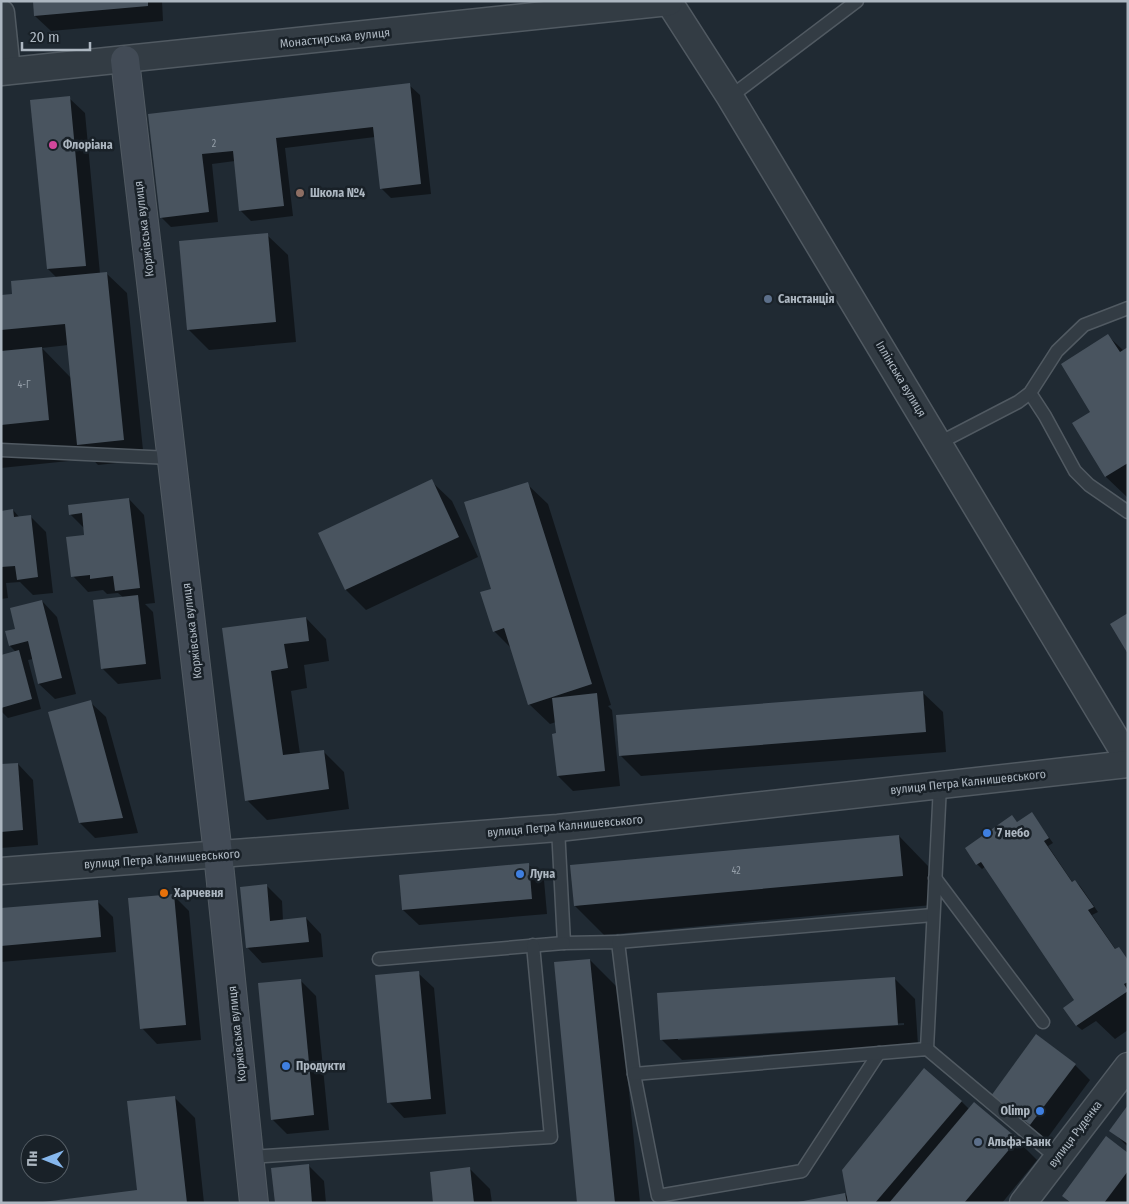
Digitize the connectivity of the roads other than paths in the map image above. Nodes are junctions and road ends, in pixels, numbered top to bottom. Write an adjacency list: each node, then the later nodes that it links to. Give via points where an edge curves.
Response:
1 (857, 1): 6 (lane)
2 (670, 2): 4 (street, Монастирська вулиця); 6 (street, Іллінська вулиця)
3 (1, 13): 5 (street)
4 (124, 60): 5 (street, Монастирська вулиця); 11 (street, Коржівська вулиця)
5 (4, 72)
6 (730, 96): 9 (street, Іллінська вулиця)
7 (1128, 308): 8 (lane, via 1084,325 1057,351)
8 (1030, 394): 9 (lane); 12 (lane, via 1075,470)
9 (939, 443): 13 (street, Іллінська вулиця)
10 (1, 450): 11 (lane)
11 (171, 458): 17 (street, Коржівська вулиця)
12 (1128, 512)
13 (1128, 759)
14 (1128, 764): 15 (street, вулиця Петра Калнишевського)
15 (940, 785): 16 (street, вулиця Петра Калнишевського); 19 (lane)
16 (558, 828): 17 (street, вулиця Петра Калнишевського); 22 (lane)
17 (218, 854): 18 (street, вулиця Петра Калнишевського); 30 (street, Коржівська вулиця)
18 (1, 871)
19 (935, 878): 20 (lane); 25 (lane)
20 (934, 915): 21 (lane); 26 (lane)
21 (618, 942): 22 (lane); 29 (lane)
22 (564, 943): 23 (lane)
23 (533, 945): 24 (lane); 30 (lane, via 551,1137)
24 (379, 959)
25 (1043, 1022)
26 (927, 1049): 27 (lane); 31 (lane)
27 (879, 1053): 29 (lane); 29 (lane, via 802,1171 658,1196)
28 (1128, 1066): 31 (street, вулиця Руденка)
29 (634, 1074)
30 (249, 1157): 32 (street, Коржівська вулиця)
31 (1057, 1158): 33 (street, вулиця Руденка)
32 (254, 1203)
33 (1023, 1203)

